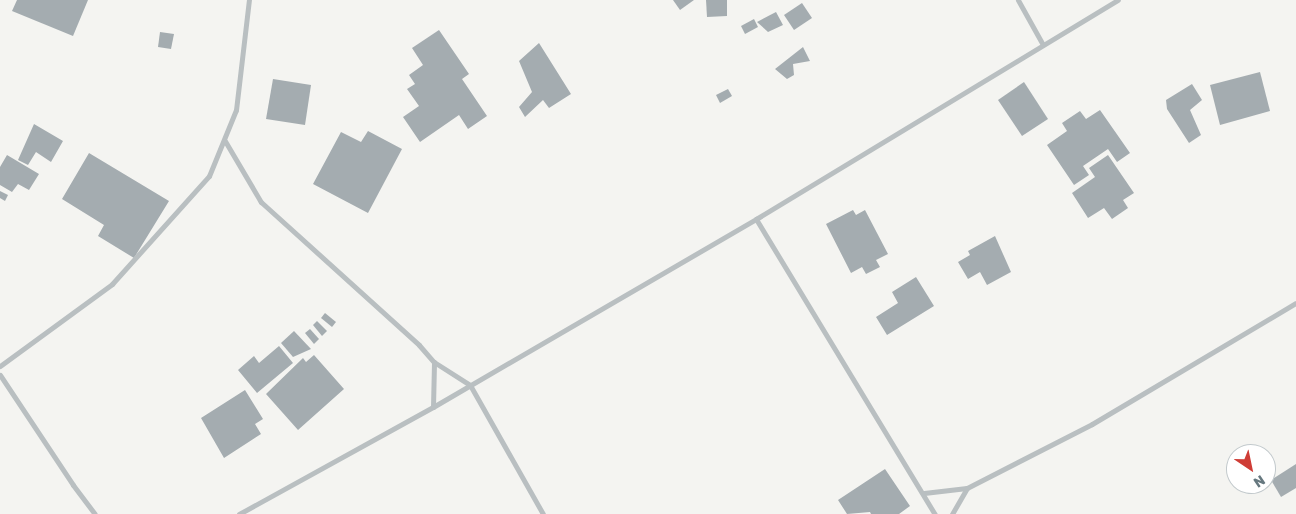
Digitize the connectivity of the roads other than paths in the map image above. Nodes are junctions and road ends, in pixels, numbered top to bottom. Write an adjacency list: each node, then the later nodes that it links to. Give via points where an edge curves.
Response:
1 (249, 0): 5 (street, via 236,110)
2 (1018, 0): 4 (street)
3 (1118, 0): 4 (street)
4 (1043, 45): 6 (street)
5 (225, 141): 8 (street, via 261,202); 9 (street, via 209,176 112,284)
6 (756, 219): 11 (street); 14 (street)
7 (1296, 303): 13 (street, via 1092,424)
8 (434, 362): 11 (street); 12 (street)
9 (0, 366)
10 (0, 375): 15 (street)
11 (470, 385): 12 (street); 17 (street)
12 (433, 407): 16 (street)
13 (967, 488): 14 (street); 19 (street)
14 (924, 493): 18 (street)
15 (95, 514)
16 (239, 514)
17 (543, 514)
18 (935, 514)
19 (952, 514)

